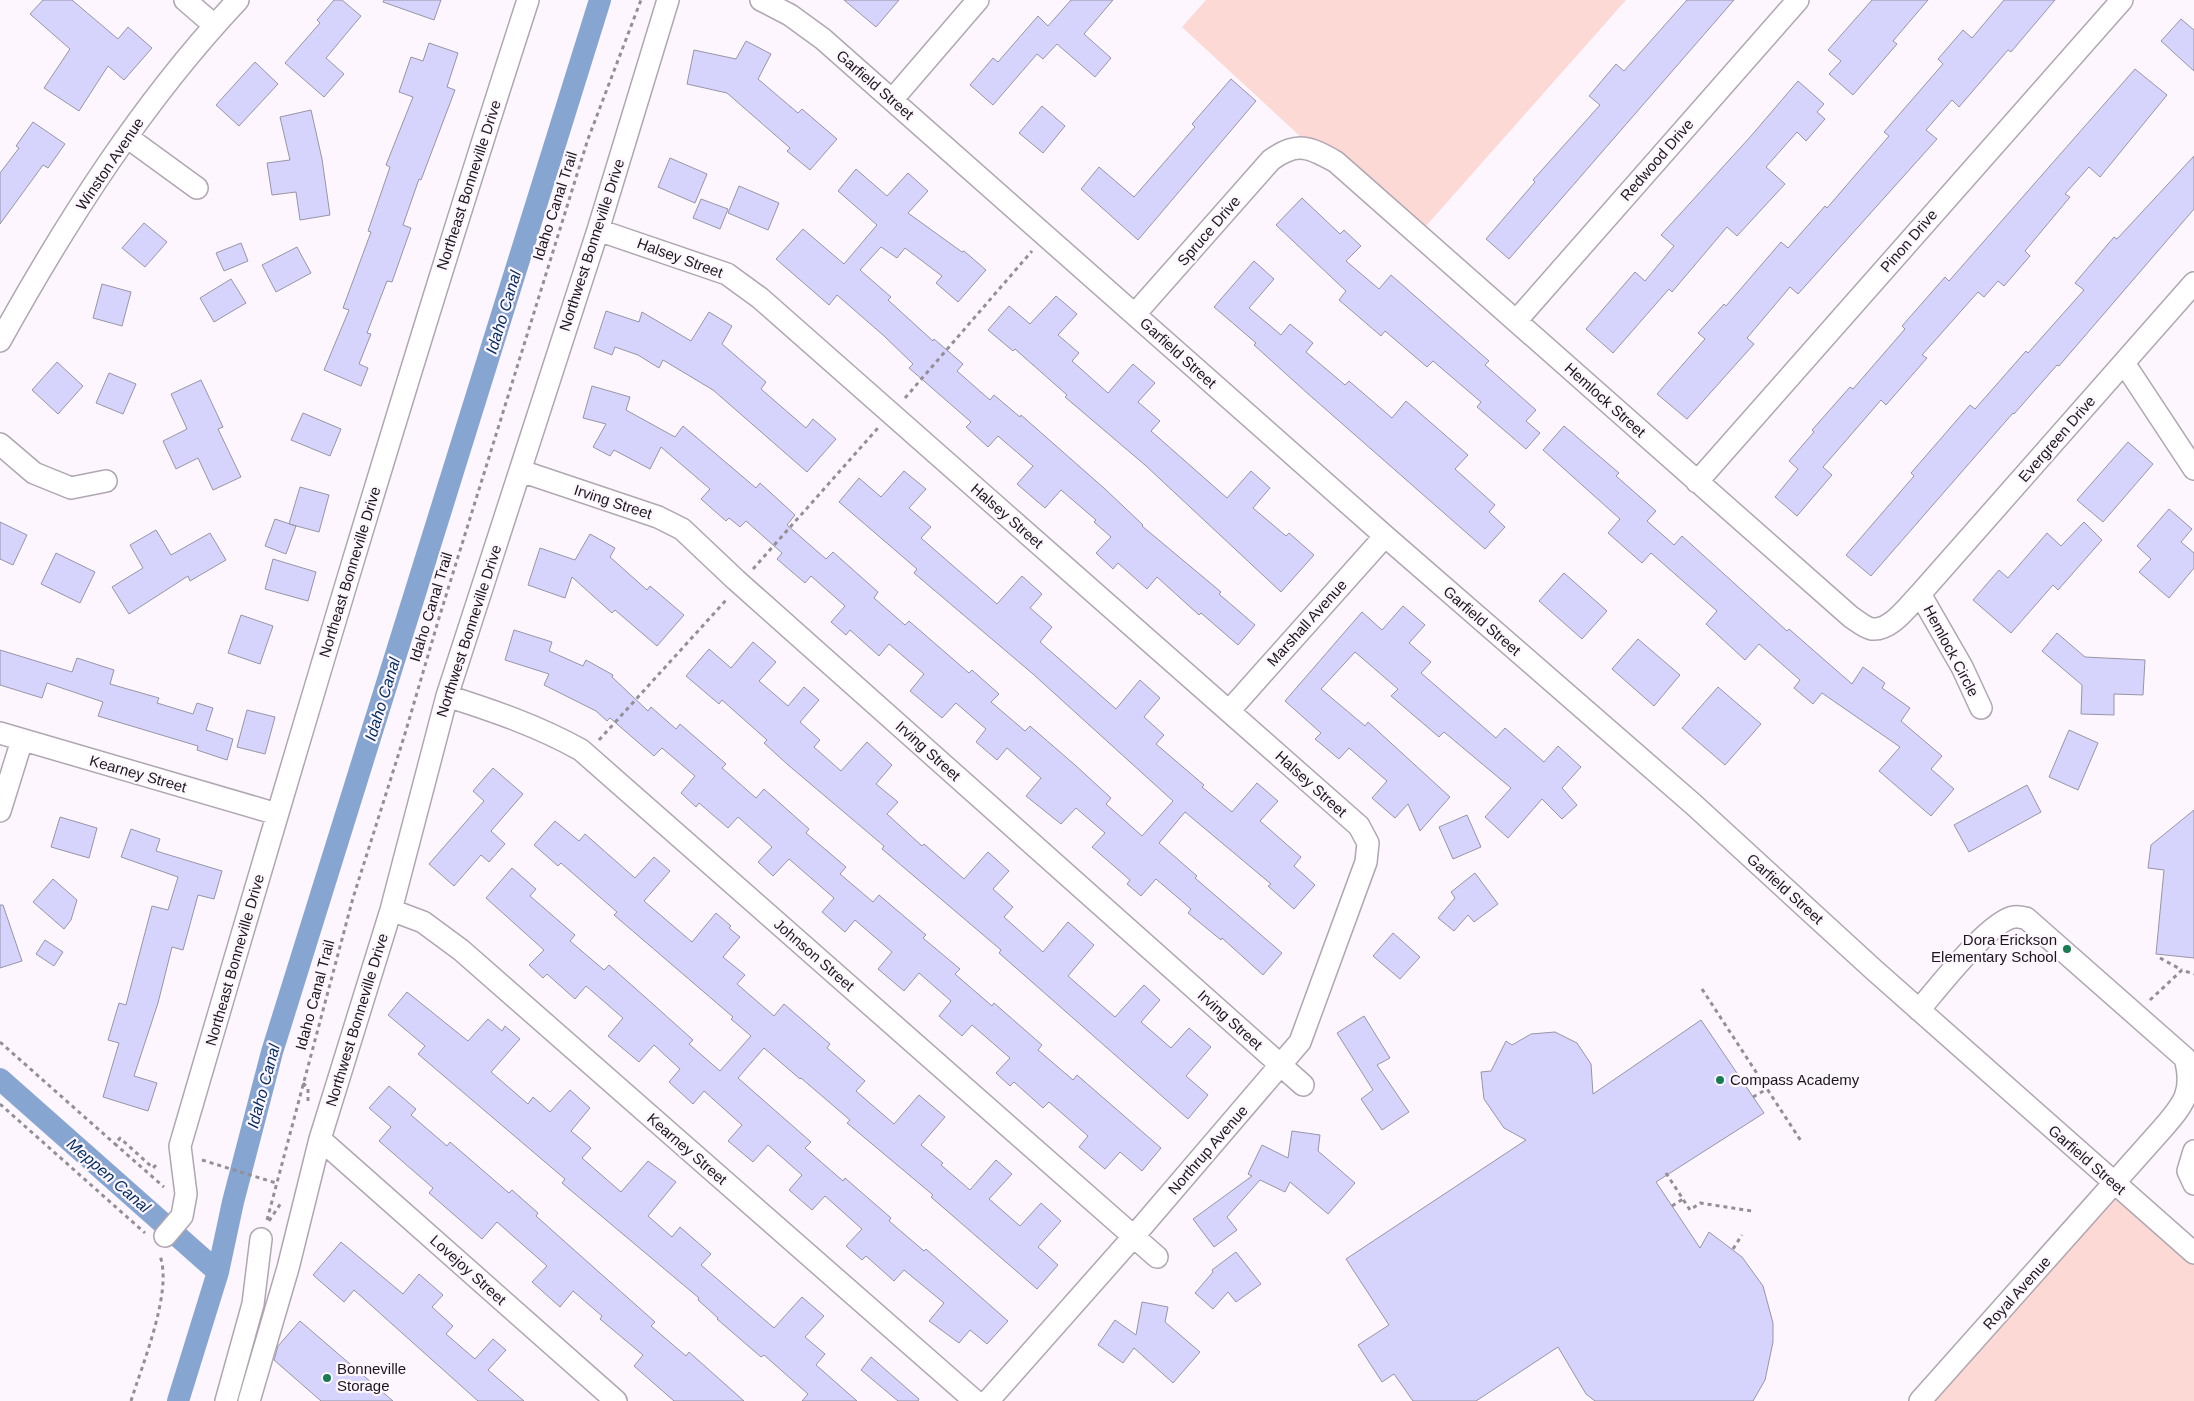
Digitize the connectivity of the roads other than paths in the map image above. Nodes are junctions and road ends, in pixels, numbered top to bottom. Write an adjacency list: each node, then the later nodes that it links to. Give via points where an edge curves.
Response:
1 (185, 0): 9 (street)
2 (238, 0): 9 (street, Winston Avenue)
3 (528, 0): 33 (street, Northeast Bonneville Drive, via 446,253)
4 (668, 0): 14 (street, Northwest Bonneville Drive)
5 (762, 0): 10 (street, Garfield Street, via 823,39)
6 (978, 0): 10 (street)
7 (1798, 0): 17 (street, Redwood Drive)
8 (2122, 0): 24 (street, Pinon Drive)
9 (214, 25): 11 (street, Winston Avenue)
10 (892, 100): 16 (street, Garfield Street)
11 (126, 137): 13 (street); 18 (street, Winston Avenue, via 35,278)
12 (1285, 150): 16 (street, Spruce Drive, via 1271,160); 17 (street, Hemlock Street, via 1315,150 1336,162)
13 (196, 188)
14 (598, 230): 22 (street, Northwest Bonneville Drive); 29 (street, Halsey Street, via 727,274 760,298)
15 (2194, 283): 19 (street, Evergreen Drive)
16 (1135, 314): 25 (street, Garfield Street)
17 (1516, 321): 24 (street, Hemlock Street)
18 (0, 342)
19 (2124, 363): 21 (street); 26 (street, Evergreen Drive)
20 (0, 444): 23 (street, via 34,473 71,488)
21 (2194, 469)
22 (521, 471): 27 (street, Northwest Bonneville Drive); 37 (street, Irving Street, via 658,517 682,529)
23 (106, 481)
24 (1697, 482): 26 (street, Hemlock Street, via 1851,617 1871,629 1890,624)
25 (1384, 536): 29 (street, Marshall Avenue); 36 (street, Garfield Street, via 1693,804)
26 (1920, 594): 28 (street, Hemlock Circle, via 1962,667)
27 (447, 696): 35 (street, Northwest Bonneville Drive); 43 (street, Johnson Street, via 517,718 581,750)
28 (1981, 708)
29 (1229, 711): 34 (street, Halsey Street, via 1359,826 1368,843)
30 (0, 732): 31 (street, Kearney Street)
31 (22, 740): 32 (street); 33 (street, Kearney Street)
32 (0, 811)
33 (277, 814): 45 (street, Northeast Bonneville Drive, via 180,1146 186,1194 183,1211)
34 (1366, 862): 37 (street, Northrup Avenue, via 1300,1042)
35 (391, 910): 39 (street, Northwest Bonneville Drive); 51 (street, Kearney Street, via 423,922 461,950)
36 (1919, 1010): 41 (street, Garfield Street); 41 (street, Royal Avenue, via 1973,948 2001,922 2014,917 2026,918 2185,1058 2192,1070 2193,1086 2188,1100)
37 (1281, 1066): 38 (street, Irving Street); 43 (street, Northrup Avenue)
38 (1303, 1085)
39 (320, 1139): 49 (street, Northwest Bonneville Drive, via 288,1268); 50 (street, Lovejoy Street)
40 (2194, 1151): 42 (street, via 2188,1171)
41 (2114, 1184): 46 (street, Garfield Street); 53 (street, Royal Avenue)
42 (2194, 1184)
43 (1134, 1236): 47 (street, Johnson Street); 52 (street, Northrup Avenue)
44 (261, 1239): 48 (street, via 253,1304)
45 (157, 1240)
46 (2194, 1252)
47 (1157, 1257)
48 (226, 1401)
49 (249, 1401)
50 (616, 1401)
51 (974, 1401)
52 (988, 1401)
53 (1920, 1401)

